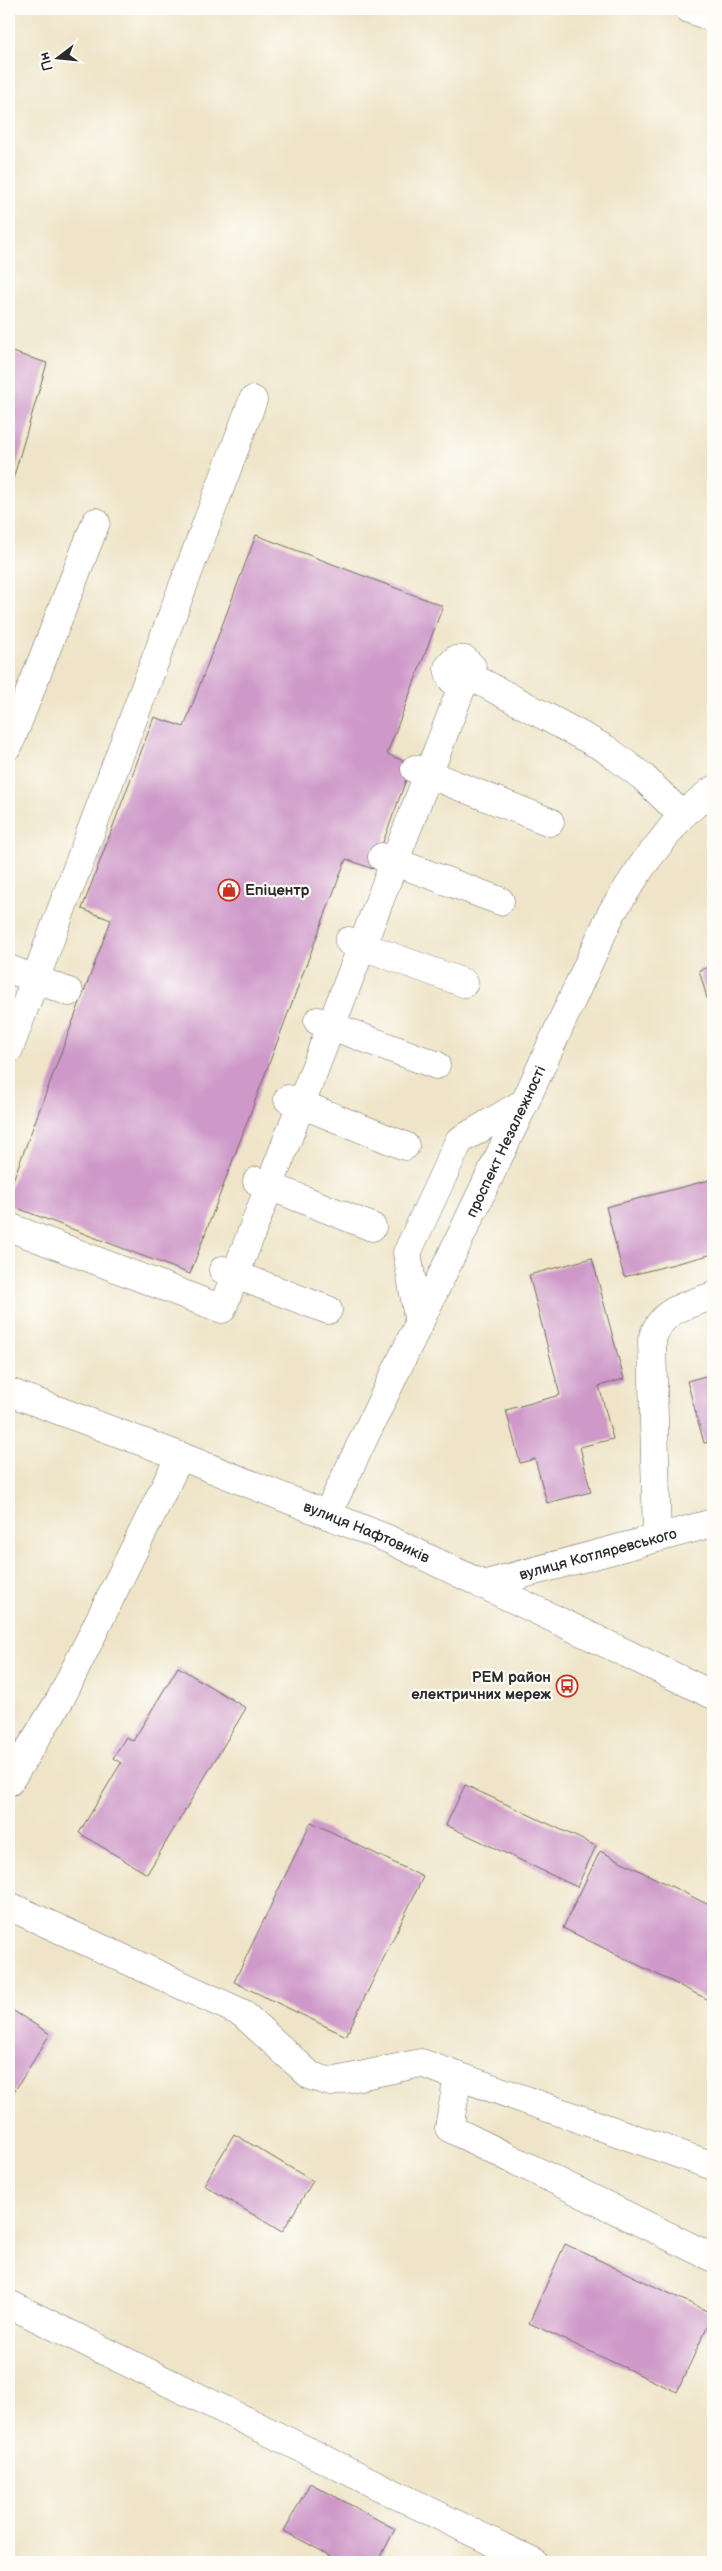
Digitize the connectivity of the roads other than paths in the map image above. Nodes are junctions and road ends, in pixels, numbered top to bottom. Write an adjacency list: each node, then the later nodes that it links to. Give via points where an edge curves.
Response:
1 (690, 9): 2 (street)
2 (713, 18)
3 (252, 400): 14 (street)
4 (96, 522): 5 (street)
5 (9, 745)
6 (422, 771): 8 (street, via 461,680 606,749 643,777); 9 (street); 10 (street)
7 (713, 790): 8 (street, проспект Незалежності)
8 (682, 815): 21 (street, проспект Незалежності, via 642,866 612,912)
9 (550, 822)
10 (388, 859): 11 (street); 12 (street)
11 (500, 901)
12 (356, 943): 15 (street); 17 (street)
13 (9, 969): 14 (street)
14 (35, 979): 16 (street); 18 (street)
15 (464, 983)
16 (69, 992)
17 (325, 1023): 19 (street); 20 (street)
18 (9, 1049)
19 (436, 1065)
20 (294, 1102): 22 (street); 23 (street)
21 (525, 1102): 30 (street, проспект Незалежності); 30 (street, via 459,1141 407,1254)
22 (405, 1146)
23 (263, 1184): 25 (street); 27 (street)
24 (9, 1212): 27 (street)
25 (372, 1227)
26 (9, 1228): 27 (street)
27 (220, 1286): 29 (street)
28 (713, 1296): 35 (street, via 673,1310 659,1323 652,1340)
29 (328, 1310)
30 (419, 1324): 33 (street, проспект Незалежності)
31 (9, 1392): 32 (street, вулиця Нафтовиків)
32 (180, 1456): 33 (street, вулиця Нафтовиків); 38 (street, via 61,1698)
33 (327, 1515): 36 (street, вулиця Нафтовиків)
34 (713, 1523): 35 (street, вулиця Котляревського)
35 (658, 1538): 36 (street, вулиця Котляревського)
36 (482, 1585): 37 (street, вулиця Нафтовиків)
37 (713, 1695)
38 (9, 1782)
39 (9, 1906): 40 (street, via 242,2013 311,2076 331,2082 421,2063)
40 (458, 2076): 41 (street); 42 (street, via 449,2128)
41 (713, 2166)
42 (713, 2258)
43 (9, 2304): 44 (street)
44 (533, 2562)

